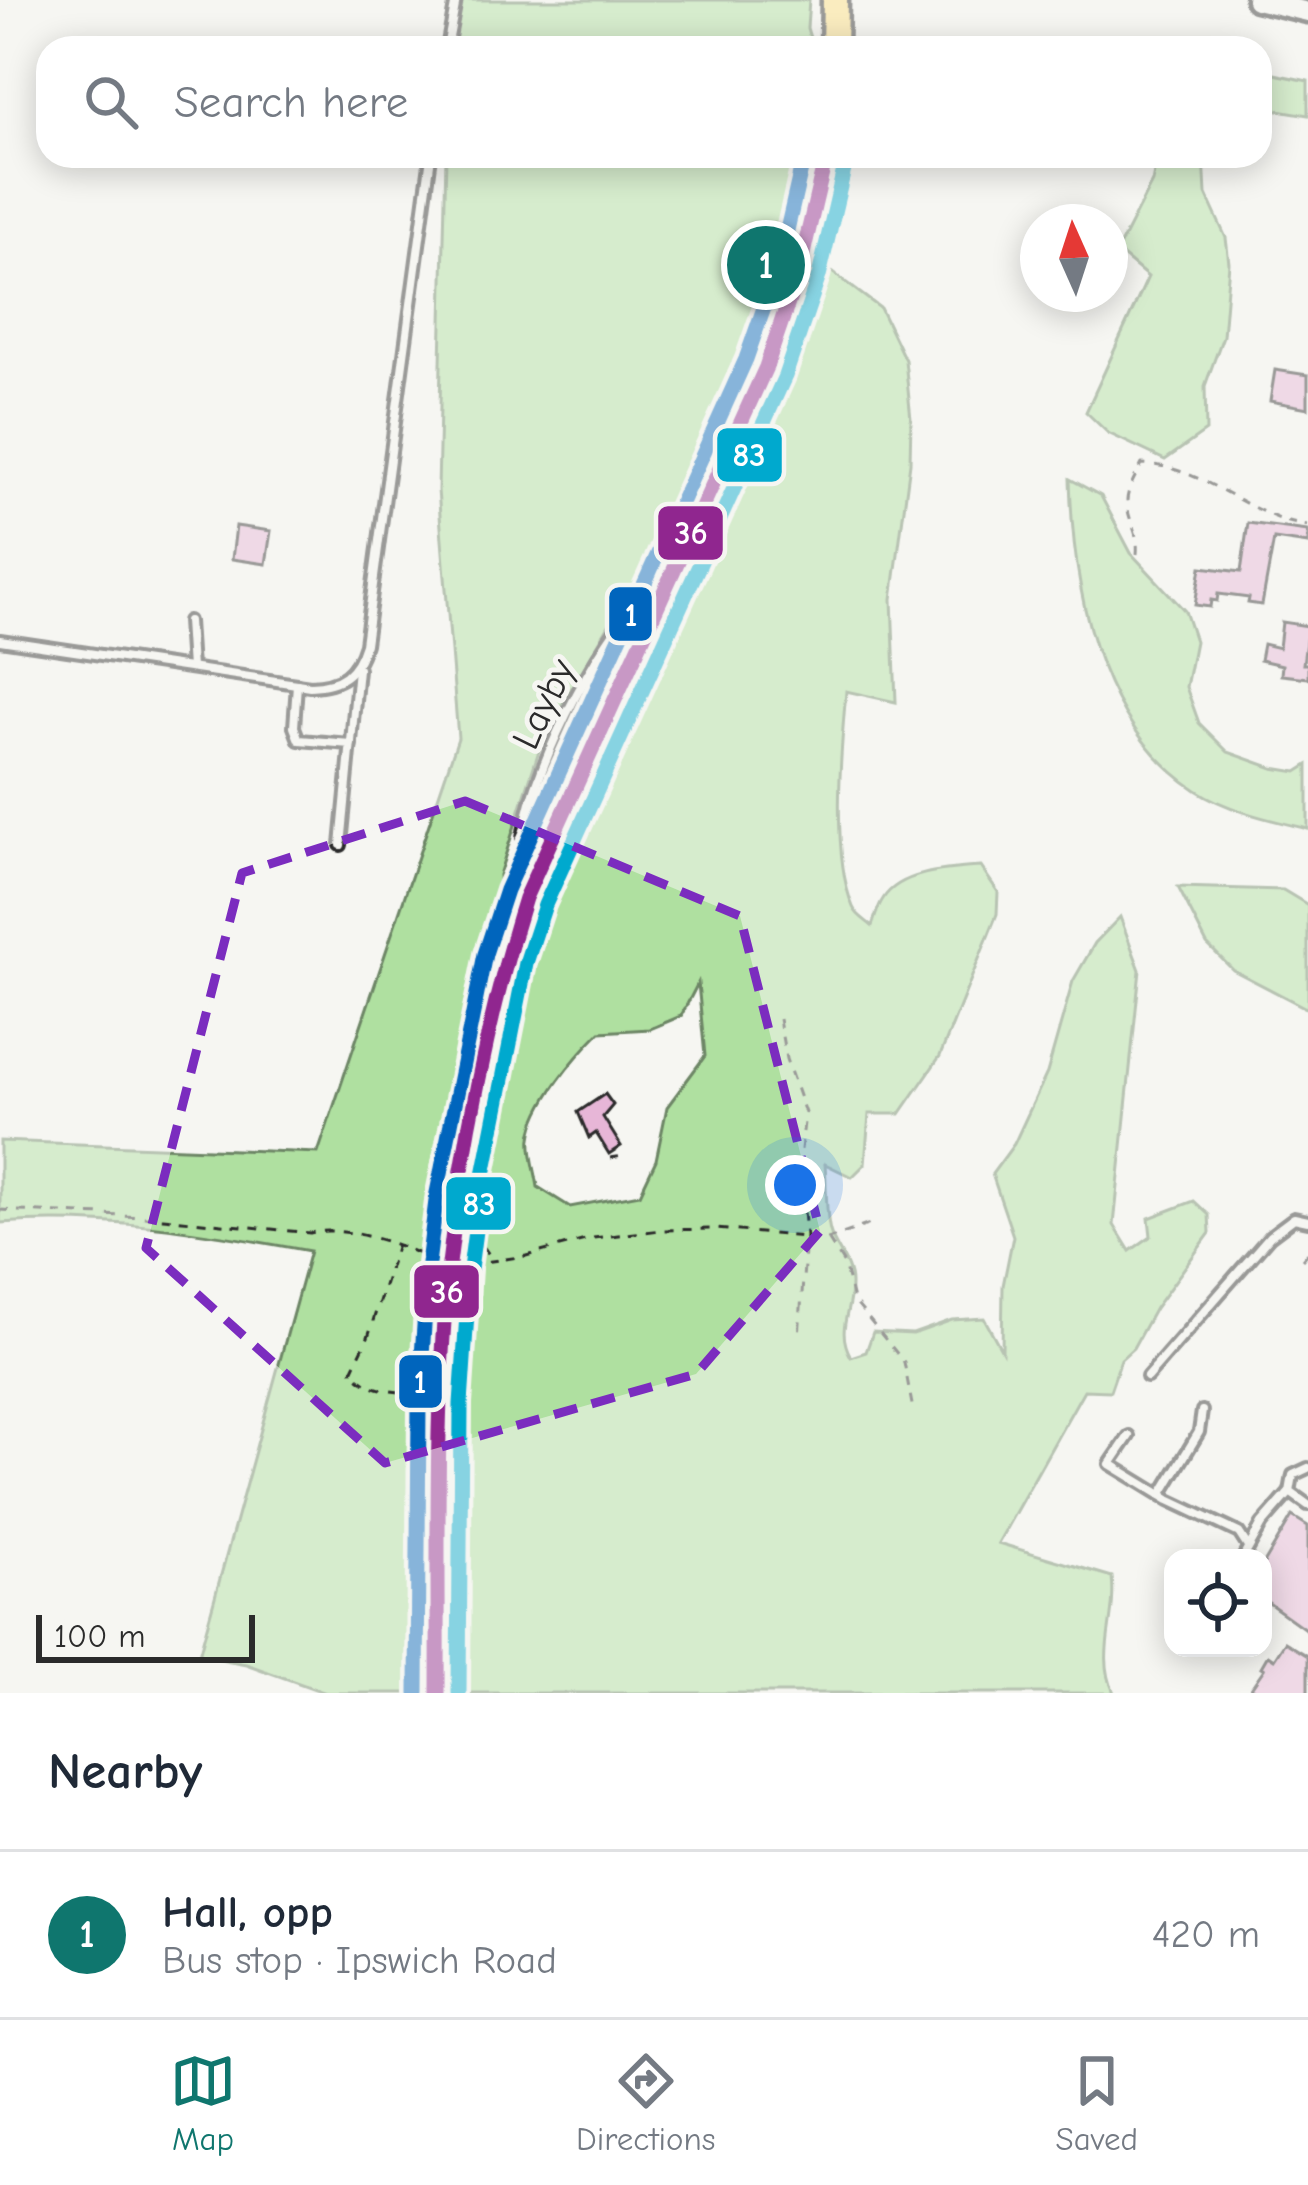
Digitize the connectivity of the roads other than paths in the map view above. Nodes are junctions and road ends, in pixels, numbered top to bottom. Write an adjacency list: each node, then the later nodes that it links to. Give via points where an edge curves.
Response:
1 (456, 0): 5 (lane)
2 (835, 0): 6 (highway)
3 (1256, 0): 4 (street)
4 (1308, 12)
5 (449, 36)
6 (834, 36)
7 (429, 168): 13 (lane)
8 (823, 168): 9 (highway, via 774,345)
9 (678, 563): 17 (highway); 17 (lane, Layby, via 634,601 554,738 524,833)
10 (188, 622): 12 (lane)
11 (0, 640): 12 (lane)
12 (191, 668): 14 (lane)
13 (358, 668): 14 (lane, via 324,686); 15 (lane)
14 (296, 684): 15 (lane, via 299,740)
15 (351, 744): 16 (lane)
16 (341, 845)
17 (525, 898): 27 (highway, via 483,1066 440,1403)
18 (1308, 1221): 19 (lane, via 1294,1218 1270,1236)
19 (1148, 1377)
20 (1202, 1411): 24 (lane, via 1199,1432)
21 (1130, 1436): 24 (lane, via 1110,1464)
22 (1308, 1468): 23 (lane, via 1293,1474)
23 (1290, 1492): 25 (lane); 26 (lane)
24 (1161, 1495): 26 (lane, via 1238,1533)
25 (1308, 1505)
26 (1248, 1547)
27 (438, 1693)

